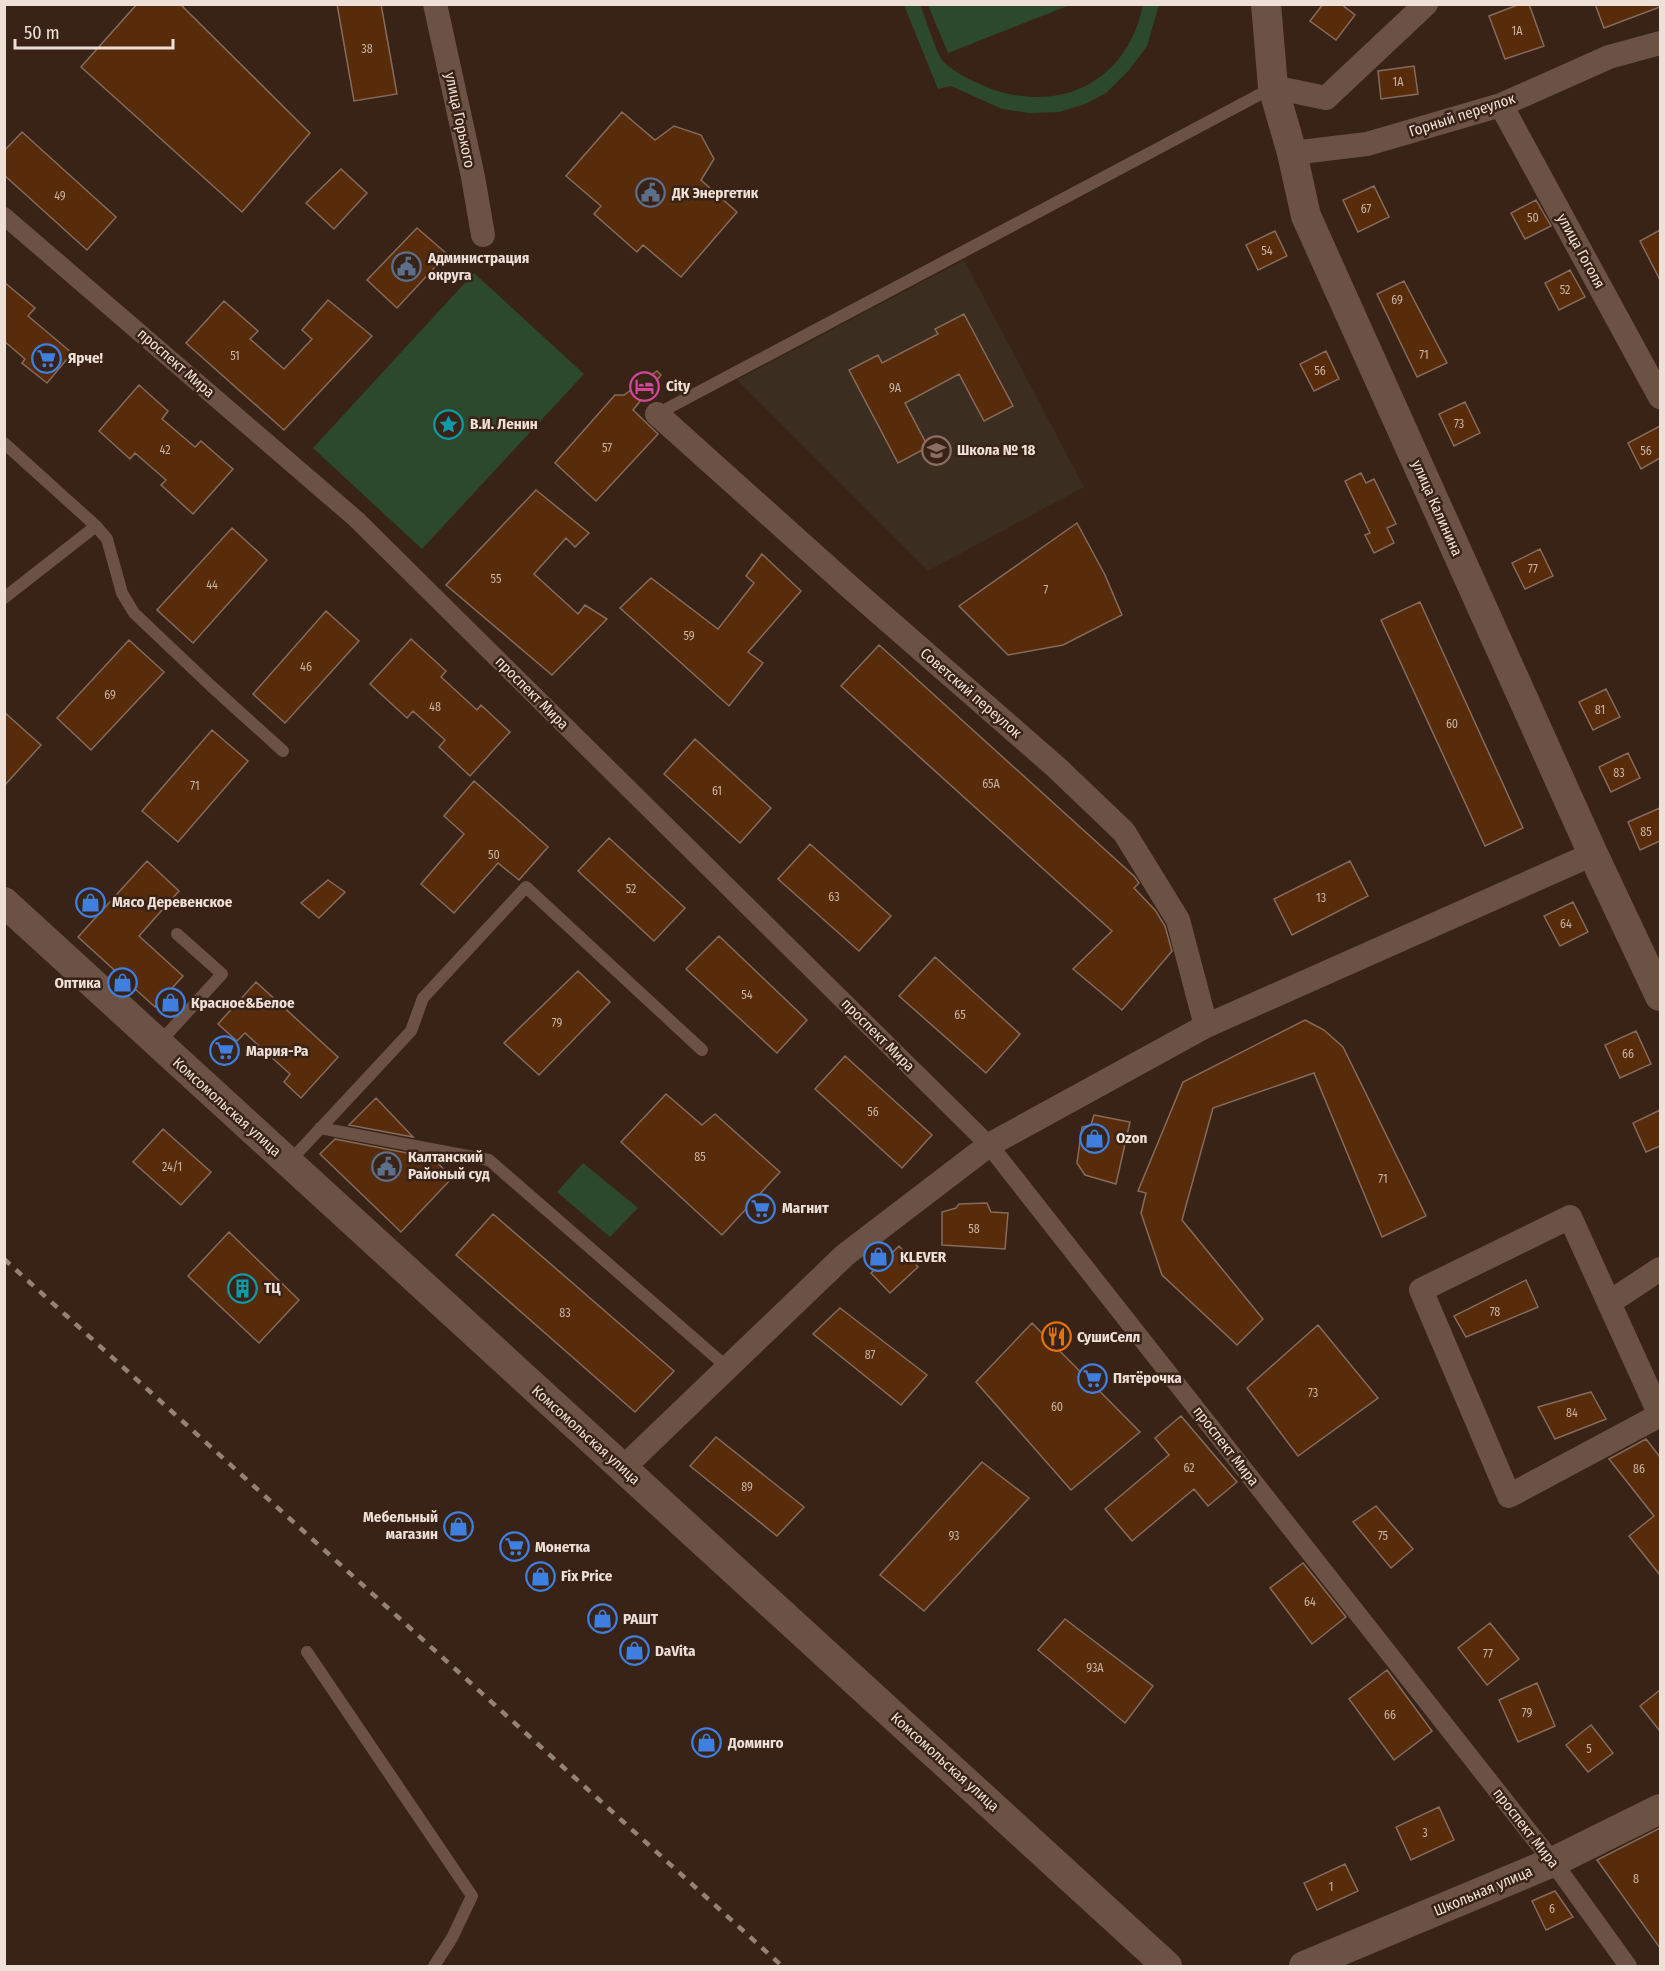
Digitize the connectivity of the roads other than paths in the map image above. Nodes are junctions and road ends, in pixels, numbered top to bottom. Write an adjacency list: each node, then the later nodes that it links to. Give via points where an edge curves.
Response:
1 (435, 4): 9 (street, улица Горького)
2 (1266, 4): 5 (street, улица Калинина)
3 (1426, 4): 5 (street, via 1326,98)
4 (1660, 43): 6 (street, Горный переулок, via 1609,57)
5 (1273, 87): 7 (street, улица Калинина); 11 (lane)
6 (1501, 105): 7 (street, Горный переулок, via 1367,144); 10 (street, улица Гоголя)
7 (1292, 153): 16 (street, улица Калинина, via 1306,216)
8 (4, 216): 24 (street, проспект Мира, via 356,519)
9 (483, 235)
10 (1660, 397)
11 (657, 414): 20 (street, Советский переулок, via 1056,767 1124,832 1178,920)
12 (4, 443): 13 (lane)
13 (96, 526): 14 (lane); 15 (lane, via 107,539 122,593 134,614)
14 (4, 598)
15 (283, 751)
16 (1593, 854): 19 (street, улица Калинина); 20 (street)
17 (4, 902): 21 (street, Комсомольская улица)
18 (177, 934): 21 (lane, via 222,974)
19 (1660, 996)
20 (1206, 1026): 24 (street)
21 (159, 1044): 25 (street, Комсомольская улица)
22 (702, 1050): 23 (lane, via 526,887 423,998 411,1031)
23 (320, 1128): 25 (lane); 28 (lane, via 489,1160)
24 (989, 1145): 28 (street, via 845,1255); 32 (street, проспект Мира)
25 (288, 1162): 29 (street, Комсомольская улица)
26 (1660, 1269): 27 (street)
27 (1610, 1302): 27 (street, via 1570,1217 1421,1290 1509,1496 1660,1415)
28 (728, 1368): 29 (street)
29 (622, 1469): 33 (street, Комсомольская улица)
30 (307, 1652): 34 (lane, via 472,1896)
31 (1660, 1809): 32 (street, Школьная улица)
32 (1553, 1862): 35 (street, Школьная улица); 36 (street, проспект Мира)
33 (1153, 1962)
34 (434, 1966)
35 (1304, 1966)
36 (1628, 1966)

